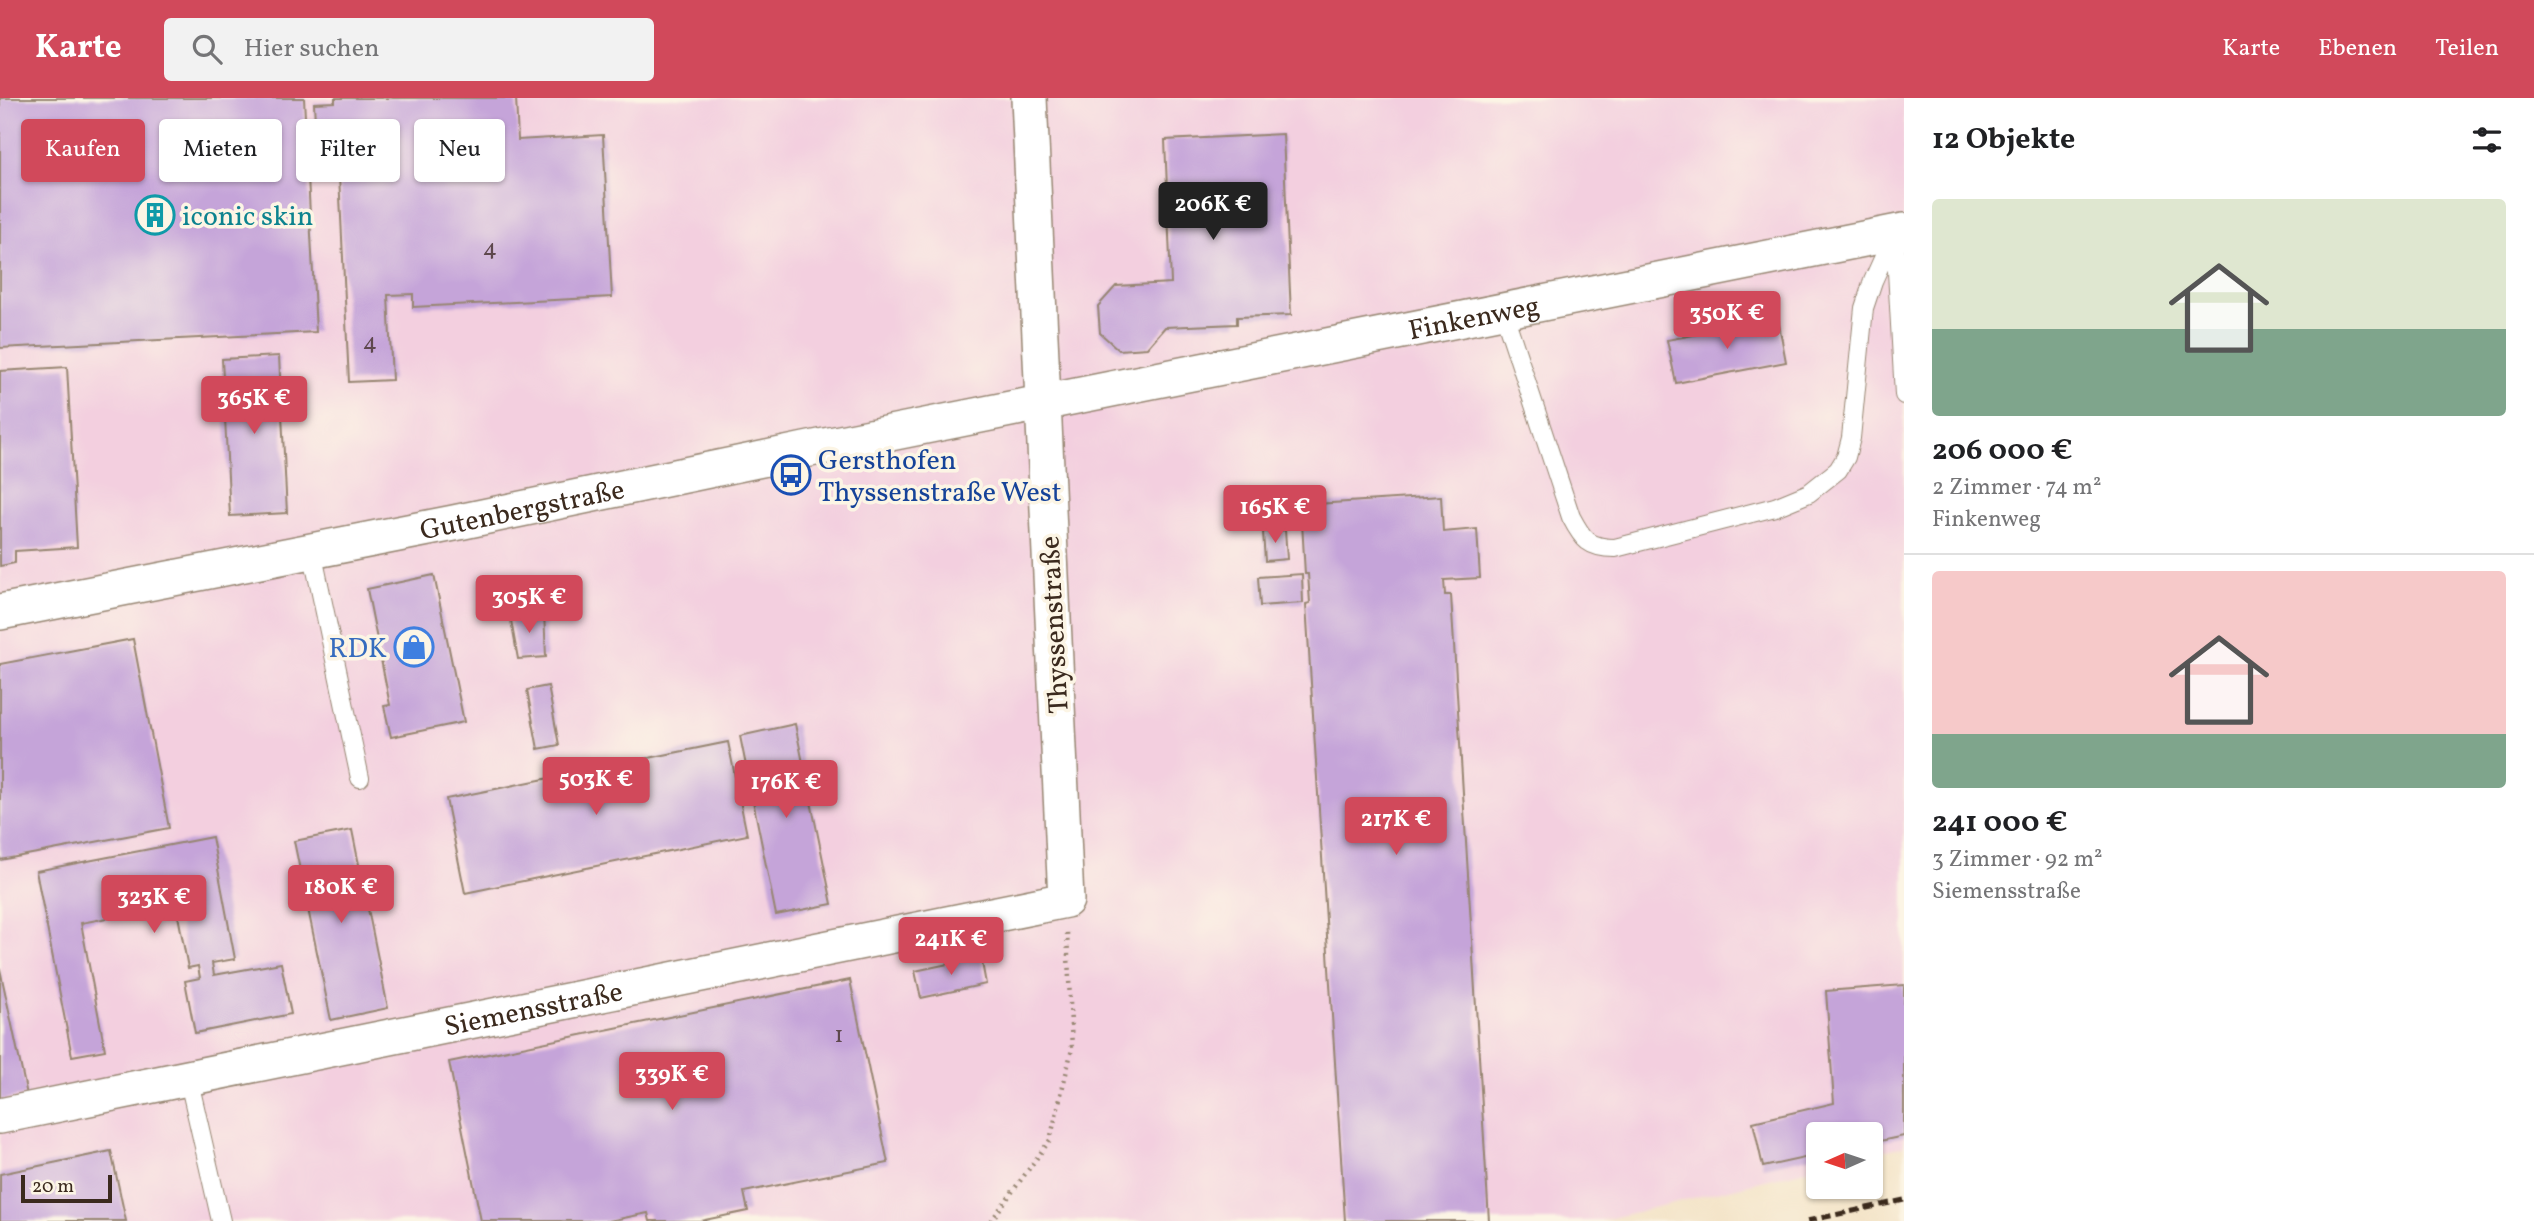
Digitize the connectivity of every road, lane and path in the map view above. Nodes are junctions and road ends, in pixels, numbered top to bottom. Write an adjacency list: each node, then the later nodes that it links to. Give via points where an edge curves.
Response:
1 (1029, 98): 5 (street, Thyssenstraße)
2 (1899, 231): 3 (street, Finkenweg); 3 (lane, via 1864,307 1851,438 1838,470 1810,493 1775,507 1615,548 1587,542 1571,517); 4 (lane)
3 (1503, 311): 5 (street, Finkenweg, via 1430,316)
4 (1904, 395)
5 (1044, 403): 6 (street, Gutenbergstraße); 9 (street, Thyssenstraße)
6 (312, 551): 7 (street, Gutenbergstraße); 8 (lane)
7 (0, 612)
8 (360, 778)
9 (1066, 900): 10 (street, Siemensstraße); 13 (path, via 1072,1049 1050,1140)
10 (188, 1077): 11 (street, Siemensstraße); 12 (lane)
11 (0, 1116)
12 (221, 1221)
13 (991, 1221)

